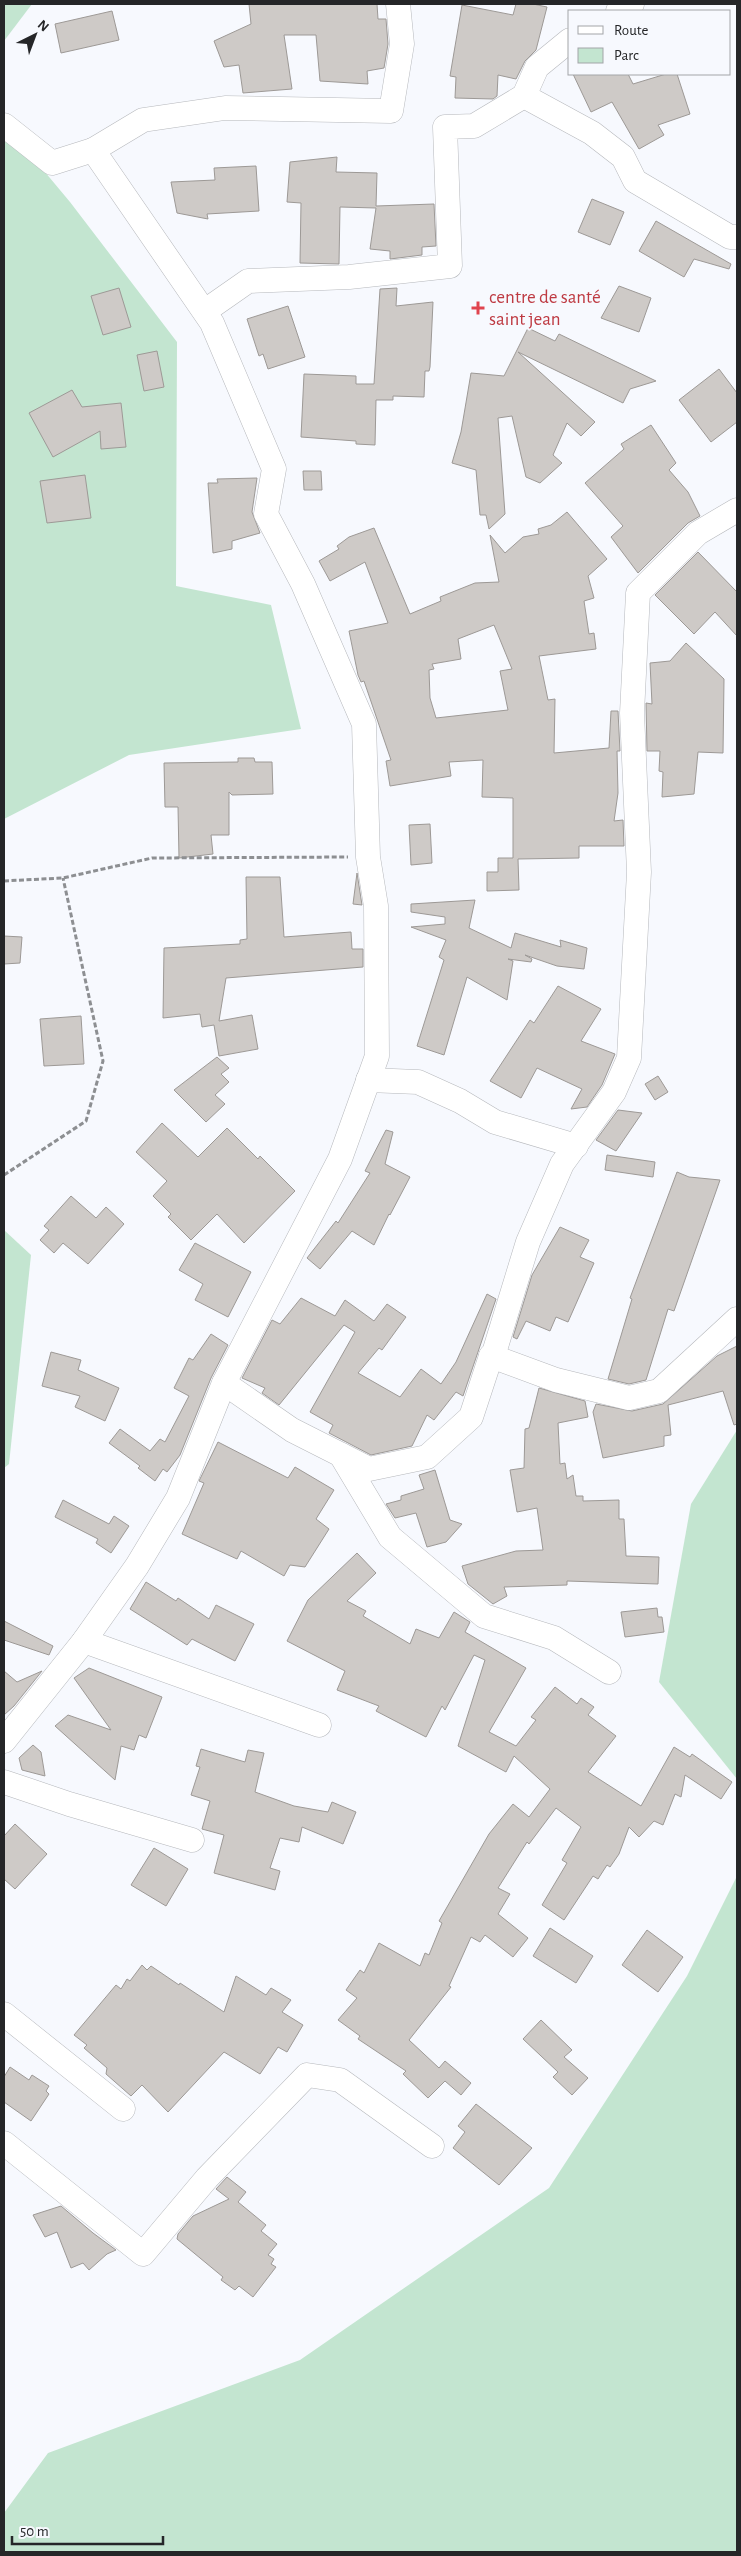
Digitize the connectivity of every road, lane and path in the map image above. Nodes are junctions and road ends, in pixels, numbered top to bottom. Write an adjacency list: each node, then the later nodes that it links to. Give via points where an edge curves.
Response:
1 (398, 4): 7 (street, via 402,44 391,111 225,108 143,120)
2 (632, 4): 3 (street)
3 (620, 10)
4 (568, 42): 5 (street, via 537,67)
5 (524, 96): 8 (street, via 592,133 623,157 635,181); 9 (street, via 474,126 445,127 450,266 348,277 248,281)
6 (4, 125): 7 (street, via 52,164)
7 (93, 150): 9 (street)
8 (737, 237)
9 (205, 311): 11 (street, via 274,469 266,514 303,584 364,724)
10 (737, 510): 15 (street, via 698,533 638,592 632,713 639,872 629,1058 614,1092)
11 (368, 857): 12 (path, via 152,858); 14 (street, via 376,906 376,1056)
12 (63, 878): 13 (path); 16 (path, via 103,1060 86,1121)
13 (4, 881)
14 (368, 1080): 15 (street, via 418,1082 460,1101 494,1122); 19 (street, via 340,1159)
15 (576, 1146): 18 (street, via 562,1164 528,1242)
16 (4, 1175)
17 (737, 1319): 18 (street, via 659,1391 629,1398 556,1380)
18 (491, 1356): 20 (street, via 471,1417 427,1457 369,1469)
19 (224, 1383): 20 (street, via 292,1430); 21 (street, via 178,1498 137,1566)
20 (341, 1455): 22 (street, via 390,1537 484,1616 554,1638)
21 (84, 1641): 23 (street); 24 (street)
22 (609, 1672)
23 (319, 1725)
24 (4, 1741)
25 (4, 1782): 26 (street)
26 (192, 1840)
27 (4, 2014): 28 (street)
28 (123, 2109)
29 (4, 2143): 30 (street, via 143,2254 207,2178 307,2074 340,2080)
30 (432, 2146)

